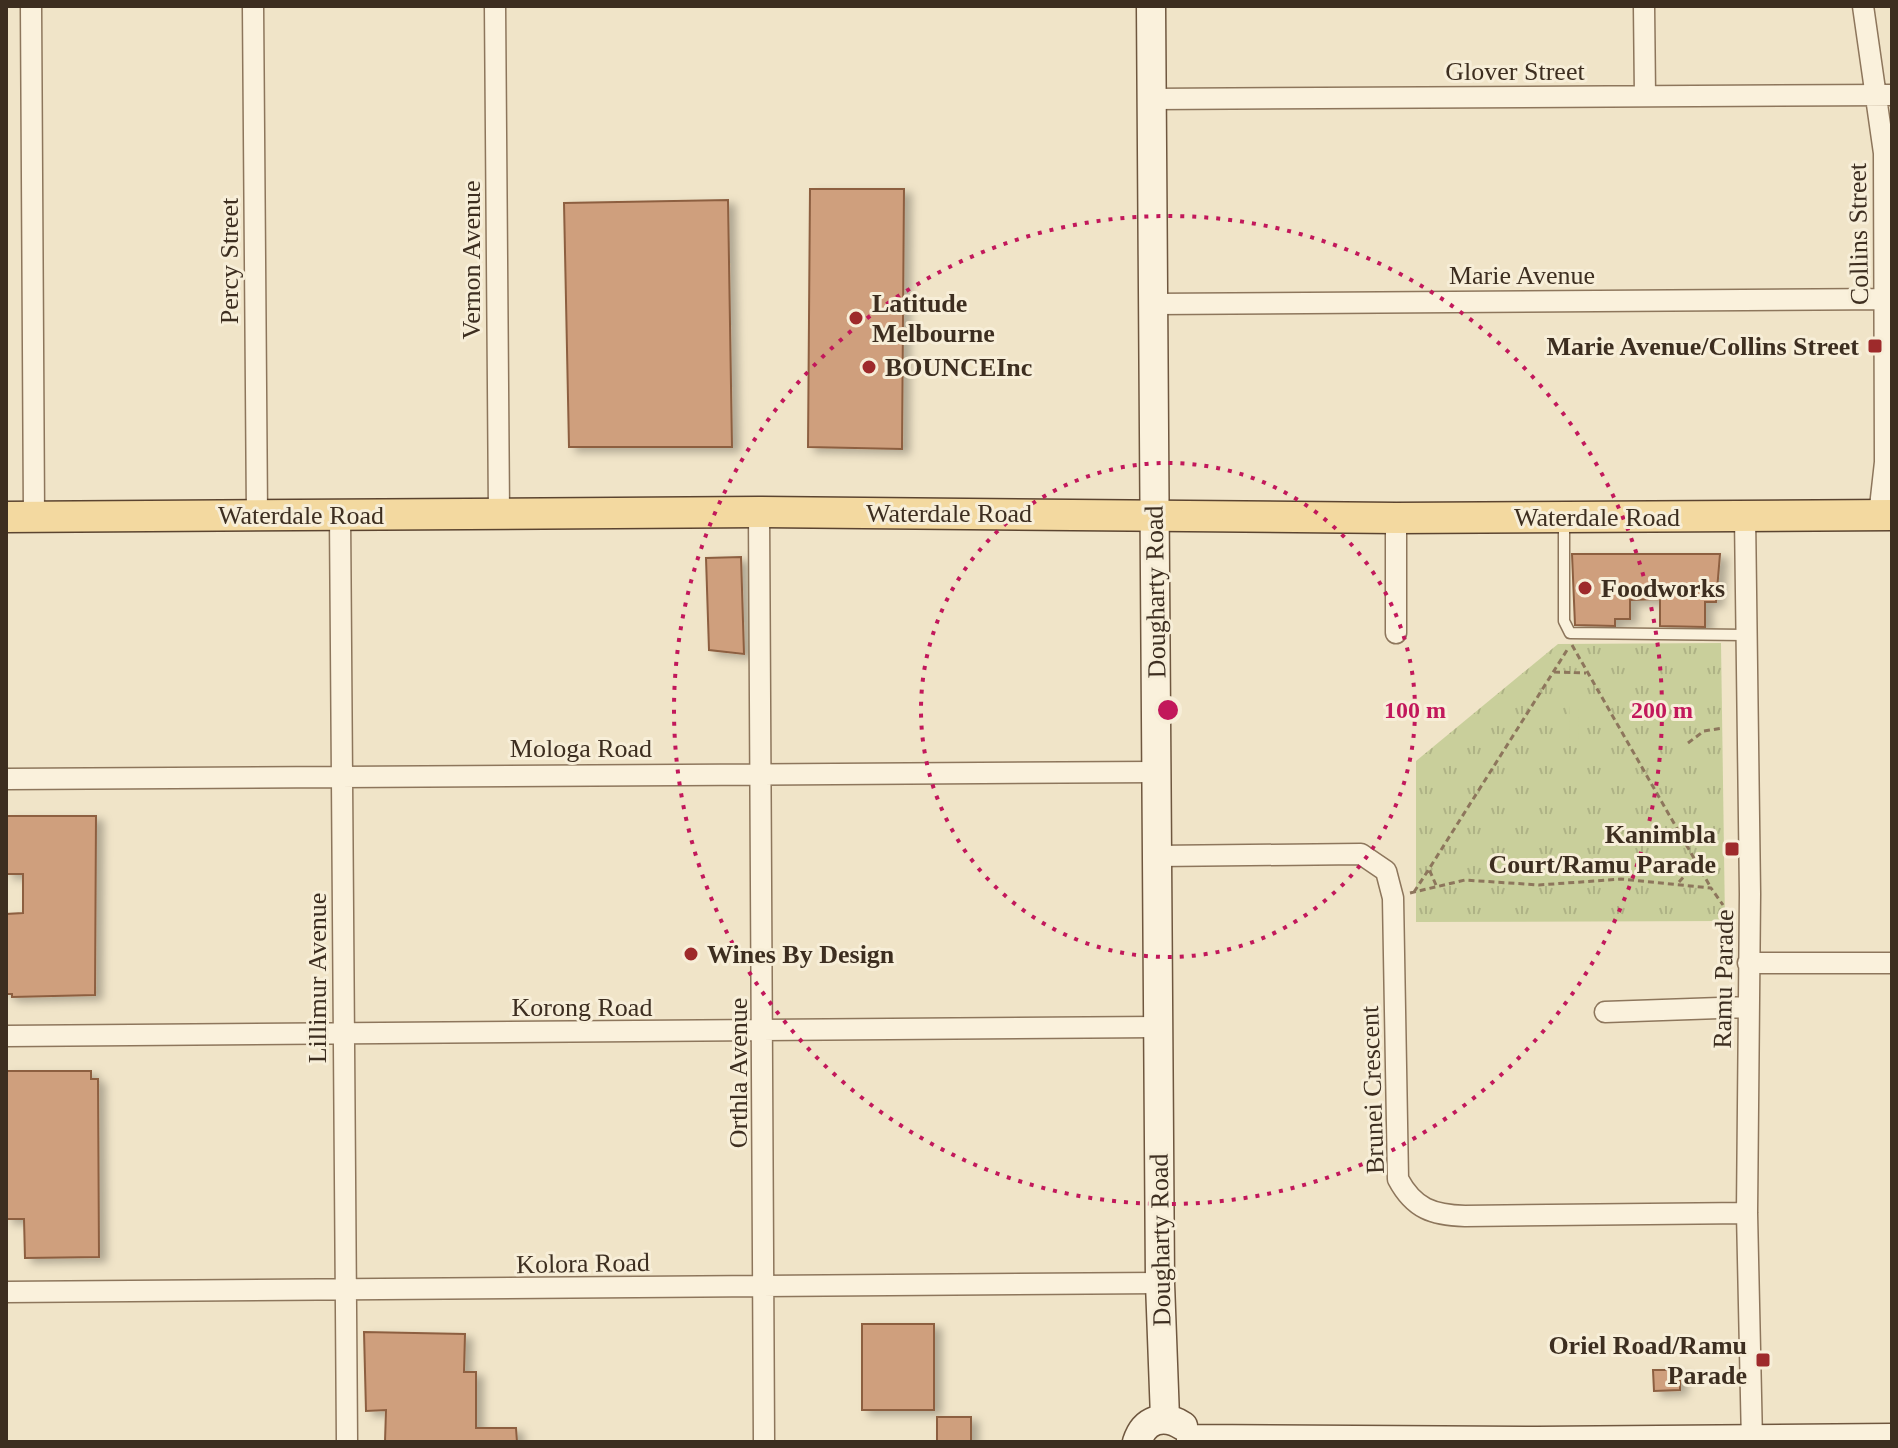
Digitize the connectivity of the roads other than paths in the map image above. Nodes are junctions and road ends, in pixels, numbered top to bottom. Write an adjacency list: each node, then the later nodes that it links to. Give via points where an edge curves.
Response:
1 (31, 6): 17 (street)
2 (253, 6): 14 (street, Percy Street)
3 (495, 6): 13 (street, Vernon Avenue)
4 (1151, 6): 9 (street, Dougharty Road)
5 (1644, 6): 8 (street)
6 (1863, 6): 7 (street, Collins Street)
7 (1885, 95): 8 (street, Glover Street); 10 (street, Collins Street)
8 (1645, 96): 9 (street, Glover Street)
9 (1152, 99): 11 (street, Dougharty Road)
10 (1889, 299): 11 (street, Marie Avenue); 19 (street, Collins Street)
11 (1153, 304): 16 (street, Dougharty Road)
12 (759, 512): 13 (main road, Waterdale Road); 16 (main road, Waterdale Road); 25 (street, Orthla Avenue)
13 (499, 513): 15 (main road, Waterdale Road)
14 (257, 515): 15 (main road, Waterdale Road); 17 (main road, Waterdale Road)
15 (340, 515): 26 (street, Lillimur Avenue)
16 (1154, 515): 21 (main road, Waterdale Road); 24 (street, Dougharty Road)
17 (20, 516)
18 (1745, 516): 19 (main road, Waterdale Road); 20 (main road, Waterdale Road); 23 (street, Ramu Parade)
19 (1887, 516)
20 (1564, 517): 21 (main road, Waterdale Road); 23 (lane, via 1564,621 1571,638)
21 (1396, 518): 22 (street)
22 (1396, 633)
23 (1745, 635): 29 (street, Ramu Parade)
24 (1156, 772): 25 (street, Mologa Road); 28 (street, Dougharty Road)
25 (761, 774): 26 (street, Mologa Road); 34 (street, Orthla Avenue)
26 (344, 776): 27 (street, Mologa Road); 35 (street, Lillimur Avenue)
27 (6, 779)
28 (1157, 856): 33 (street, Dougharty Road); 37 (street, Brunei Crescent, via 1361,854 1386,871 1393,898 1398,1179 1420,1207 1437,1215 1465,1216)
29 (1748, 963): 30 (street); 31 (street, Ramu Parade)
30 (1892, 963)
31 (1748, 1007): 32 (street); 37 (street, Ramu Parade)
32 (1605, 1012)
33 (1158, 1027): 34 (street, Korong Road); 38 (street, Dougharty Road)
34 (764, 1031): 35 (street, Korong Road); 39 (street, Orthla Avenue)
35 (343, 1034): 36 (street, Korong Road); 40 (street, Lillimur Avenue)
36 (6, 1036)
37 (1747, 1213): 45 (street, Ramu Parade)
38 (1160, 1283): 39 (street, Kolora Road); 42 (street, Dougharty Road)
39 (764, 1287): 40 (street, Kolora Road); 47 (street, Orthla Avenue)
40 (347, 1291): 41 (street, Kolora Road); 46 (street, Lillimur Avenue)
41 (6, 1292)
42 (1165, 1418): 44 (street, via 1183,1426); 48 (street, via 1146,1425)
43 (1892, 1438): 45 (street)
44 (1191, 1440): 49 (street)
45 (1752, 1440): 49 (street)
46 (347, 1442)
47 (764, 1442)
48 (1137, 1442)
49 (1537, 1442)

